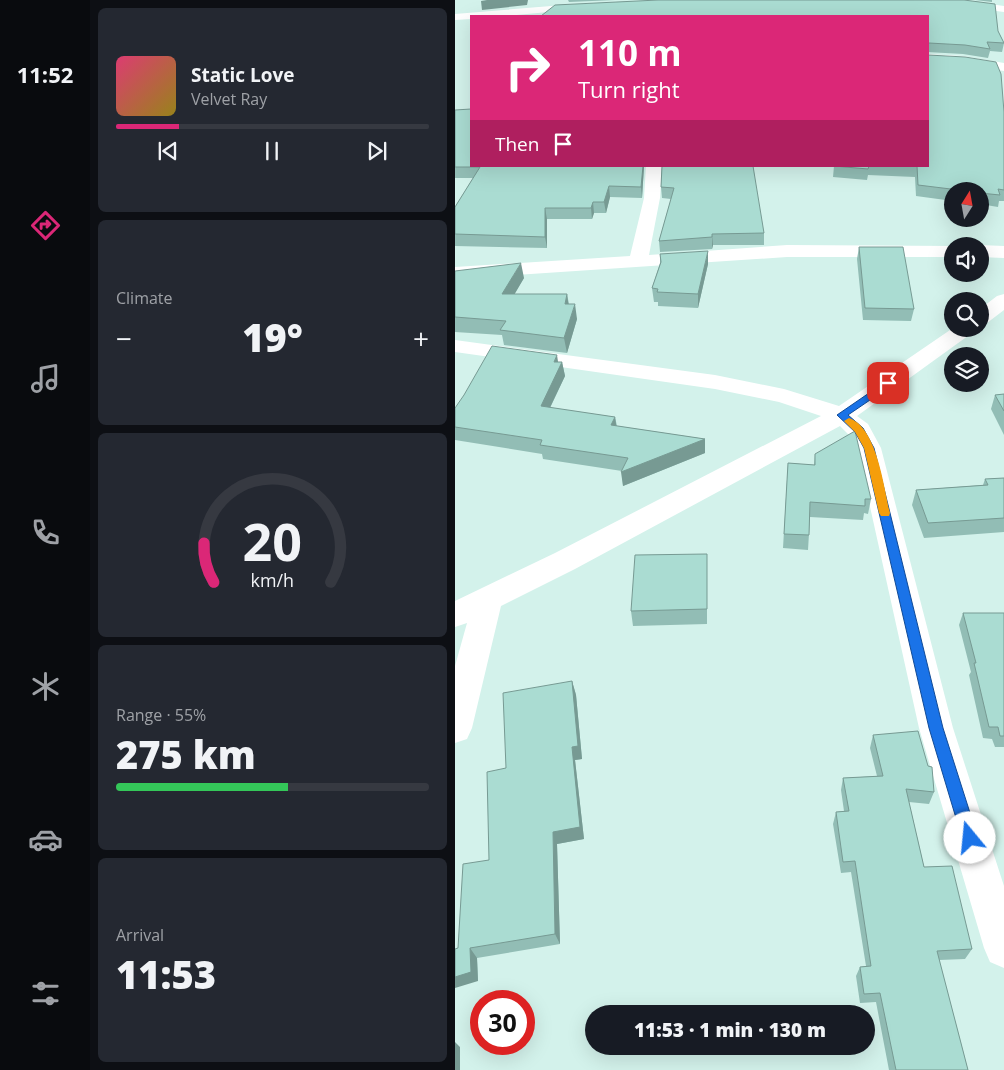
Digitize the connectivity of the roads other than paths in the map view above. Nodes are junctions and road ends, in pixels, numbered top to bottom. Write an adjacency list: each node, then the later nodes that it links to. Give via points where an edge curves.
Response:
1 (936, 0): 3 (street)
2 (601, 5): 4 (street)
3 (1004, 9)
4 (476, 15)
5 (470, 16): 6 (street)
6 (455, 17)
7 (929, 58): 8 (street)
8 (1004, 67)
9 (654, 167): 13 (street, via 652,198)
10 (944, 251): 13 (street, via 787,251)
11 (989, 251): 12 (street)
12 (1004, 252)
13 (638, 260): 14 (street)
14 (455, 273)
15 (954, 337): 17 (street)
16 (455, 346): 17 (street, via 715,382 784,396)
17 (842, 415): 18 (street); 21 (street, via 859,430 869,448 936,728)
18 (488, 599): 19 (street); 20 (street)
19 (455, 615)
20 (455, 728)
21 (1004, 948)

